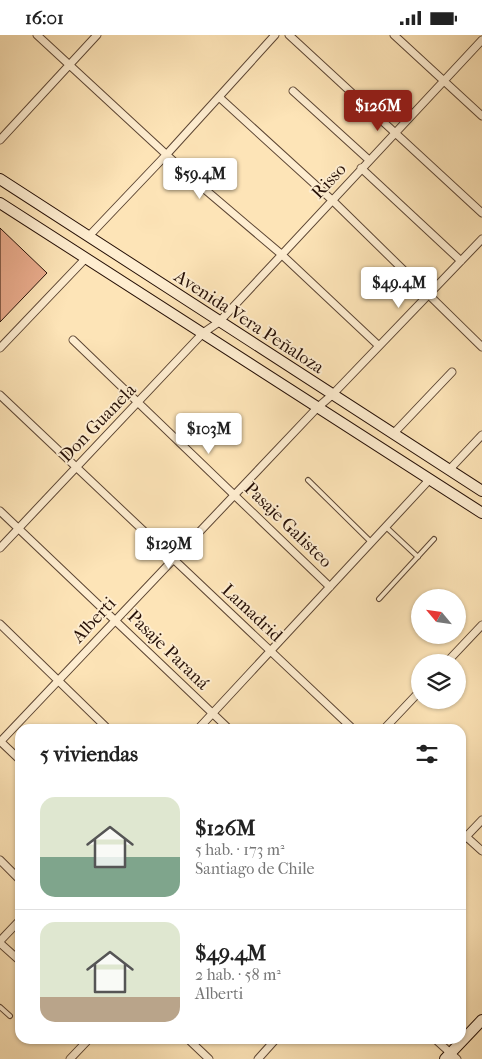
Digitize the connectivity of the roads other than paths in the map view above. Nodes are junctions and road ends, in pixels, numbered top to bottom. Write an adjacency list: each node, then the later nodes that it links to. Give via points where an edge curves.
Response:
1 (37, 35): 7 (street)
2 (97, 35): 7 (street)
3 (275, 35): 10 (street)
4 (289, 35): 12 (street)
5 (394, 35): 8 (street)
6 (482, 39): 8 (street, Risso)
7 (69, 65): 13 (street); 14 (street)
8 (444, 80): 11 (street); 12 (street, Risso)
9 (293, 91): 15 (street)
10 (219, 97): 14 (street); 18 (street)
11 (482, 116)
12 (394, 132): 15 (street, Risso); 20 (street)
13 (0, 139)
14 (167, 154): 21 (street); 23 (street)
15 (369, 160): 16 (street, Risso)
16 (361, 169): 18 (street, Risso); 25 (street)
17 (0, 179): 21 (main road, Avenida Vera Peñaloza)
18 (332, 200): 23 (street, Risso); 26 (street)
19 (0, 203): 24 (main road, Avenida Vera Peñaloza)
20 (482, 213)
21 (88, 236): 27 (main road, Avenida Vera Peñaloza)
22 (482, 239): 25 (street, Alberti)
23 (281, 254): 27 (street, Risso); 30 (street)
24 (86, 258): 28 (main road, Avenida Vera Peñaloza); 32 (street)
25 (461, 261): 26 (street, Alberti)
26 (429, 294): 30 (street, Alberti); 31 (street)
27 (220, 322): 28 (street, Don Guanela); 35 (main road, Avenida Vera Peñaloza)
28 (203, 333): 36 (street, Don Guanela); 37 (main road, Avenida Vera Peñaloza)
29 (73, 340): 36 (street, Pasaje Galisteo)
30 (380, 346): 35 (street, Alberti)
31 (482, 347)
32 (0, 348)
33 (452, 372): 38 (street)
34 (0, 395): 40 (street, Lamadrid)
35 (332, 395): 37 (street, Alberti); 38 (main road, Avenida Vera Peñaloza)
36 (138, 402): 40 (street, Don Guanela); 45 (street, Pasaje Galisteo)
37 (317, 408): 42 (main road, Avenida Vera Peñaloza); 45 (street, Alberti)
38 (393, 434): 41 (main road, Avenida Vera Peñaloza)
39 (482, 435): 41 (street)
40 (76, 467): 49 (street, Don Guanela); 54 (street, Lamadrid)
41 (449, 470): 44 (main road, Avenida Vera Peñaloza)
42 (430, 479): 47 (main road, Avenida Vera Peñaloza); 48 (street)
43 (308, 480): 51 (lane)
44 (482, 491)
45 (234, 494): 54 (street, Alberti); 55 (street, Pasaje Galisteo)
46 (0, 511): 49 (street, Pasaje Paraná)
47 (482, 513)
48 (386, 527): 51 (street); 53 (lane)
49 (18, 528): 52 (street, Don Guanela); 57 (street, Pasaje Paraná)
50 (434, 539): 53 (lane)
51 (371, 542): 55 (street)
52 (0, 548)
53 (418, 557): 56 (lane)
54 (173, 559): 57 (street, Alberti); 60 (street, Lamadrid)
55 (330, 587): 60 (street)
56 (379, 599)
57 (114, 620): 62 (street, Alberti); 64 (street, Pasaje Paraná)
58 (0, 624): 62 (street)
59 (482, 625): 61 (street)
60 (270, 651): 64 (street); 69 (street, Lamadrid)
61 (455, 654)
62 (58, 680): 65 (street, Alberti); 66 (street)
63 (411, 700): 70 (street)
64 (213, 713): 67 (street); 68 (street, Pasaje Paraná)
65 (16, 724)
66 (103, 724)
67 (203, 724)
68 (224, 724)
69 (348, 724)
70 (389, 724)
71 (15, 725): 72 (street, Alberti)
72 (0, 741): 73 (street)
73 (15, 755)
74 (482, 820): 75 (street)
75 (466, 834)
76 (466, 839): 77 (street)
77 (482, 851)
78 (0, 860): 79 (street)
79 (15, 875)
80 (15, 926): 81 (street)
81 (0, 942): 82 (street)
82 (15, 956)
83 (0, 1007): 84 (lane)
84 (10, 1016)
85 (482, 1020): 86 (main road)
86 (466, 1039)
87 (84, 1044): 93 (street)
88 (193, 1044): 94 (street)
89 (272, 1044): 95 (street)
90 (439, 1044): 92 (street)
91 (462, 1044): 92 (main road)
92 (451, 1057)
93 (70, 1059)
94 (209, 1059)
95 (258, 1059)

